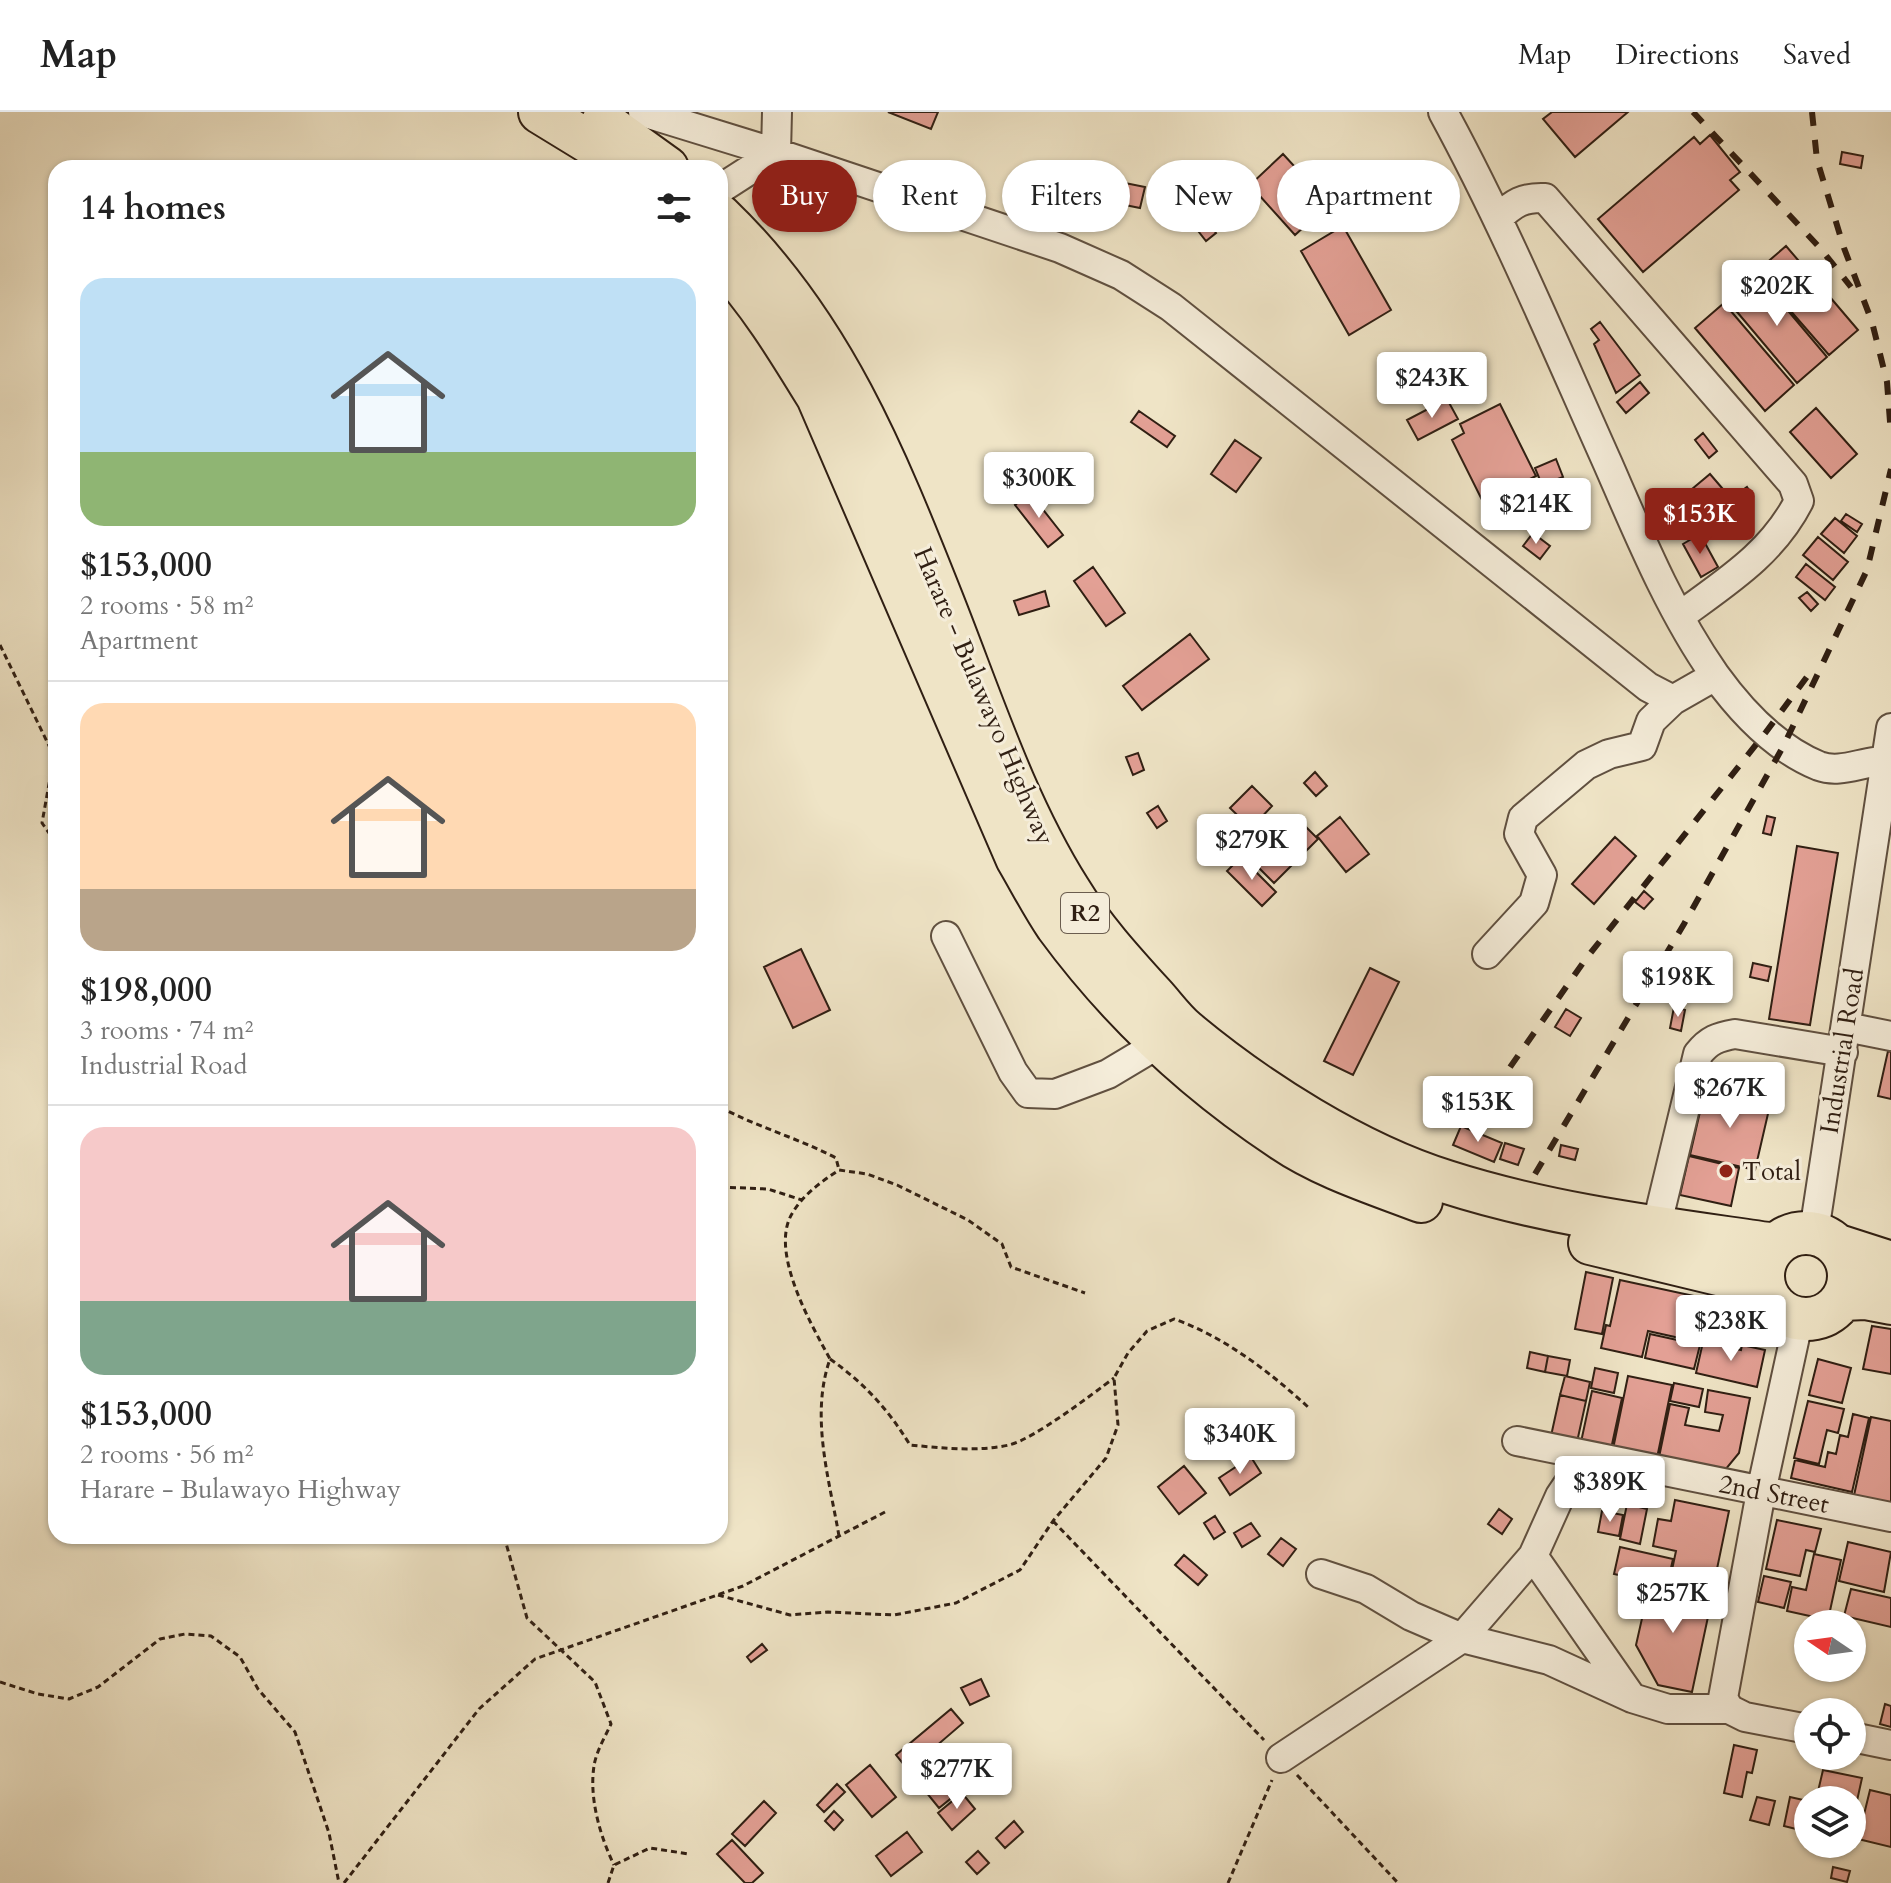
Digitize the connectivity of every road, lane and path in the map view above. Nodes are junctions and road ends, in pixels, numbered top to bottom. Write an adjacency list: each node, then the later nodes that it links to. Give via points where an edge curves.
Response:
1 (540, 112): 7 (highway)
2 (589, 112): 8 (highway)
3 (643, 112): 6 (street)
4 (777, 112): 6 (street)
5 (1443, 112): 10 (street)
6 (776, 153): 9 (street); 16 (street, via 1060,248 1121,275 1171,307 1648,687)
7 (613, 160)
8 (656, 160)
9 (728, 184)
10 (1498, 218): 13 (street); 13 (street, via 1517,201 1545,198 1793,484 1799,501 1785,529 1744,569)
11 (728, 225): 28 (highway, Harare - Bulawayo Highway / R2, via 821,338 863,411 1026,808 1069,891)
12 (728, 267): 28 (highway, Harare - Bulawayo Highway / R2, via 779,333 818,397 1017,858 1056,924 1117,1001)
13 (1680, 616): 15 (street)
14 (0, 645): 18 (path)
15 (1715, 676): 16 (street); 20 (street, via 1762,729 1819,766)
16 (1673, 700): 25 (street, via 1651,721 1642,746 1586,765 1523,818 1519,834 1542,875 1534,903)
17 (1891, 728): 19 (street, Industrial Road)
18 (48, 744)
19 (1888, 762): 20 (street); 22 (street, Industrial Road)
20 (1833, 769): 22 (street)
21 (48, 790): 23 (path, via 42,823)
22 (1884, 805): 27 (street, Industrial Road)
23 (48, 832)
24 (946, 936): 28 (street, via 1028,1093 1055,1094 1108,1074)
25 (1487, 954)
26 (1891, 1017): 27 (street)
27 (1846, 1029): 29 (street); 34 (street, Industrial Road); 35 (street, via 1735,1034 1706,1043 1698,1054)
28 (1172, 1036): 35 (highway, Harare - Bulawayo Highway / R2, via 1185,1066 1283,1140 1354,1176 1430,1204)
29 (1891, 1036)
30 (728, 1111): 31 (path, via 804,1141 836,1158)
31 (839, 1170): 33 (path); 38 (path, via 867,1174 968,1220 1002,1244 1011,1267)
32 (728, 1187): 33 (path, via 768,1189)
33 (802, 1200): 42 (path, via 791,1214 784,1248 805,1313)
34 (1809, 1241): 35 (highway, Harare - Bulawayo Highway / R2); 36 (highway, Harare - Bulawayo Highway / R2); 37 (highway, via 1763,1270); 39 (highway, via 1850,1271)
35 (1653, 1242): 37 (highway, Harare - Bulawayo Highway / R2)
36 (1891, 1263)
37 (1764, 1285): 41 (highway, via 1779,1310)
38 (1085, 1293)
39 (1843, 1299): 40 (highway); 41 (highway, via 1821,1317)
40 (1891, 1303)
41 (1799, 1318): 47 (street)
42 (830, 1359): 43 (path, via 860,1380 910,1445 947,1449 1011,1445); 51 (path, via 821,1382 822,1439)
43 (1114, 1378): 44 (path, via 1147,1331 1174,1319 1199,1328 1282,1383); 50 (path, via 1118,1425 1106,1458)
44 (1308, 1407)
45 (1517, 1441): 46 (street, 2nd Street)
46 (1587, 1456): 47 (street, 2nd Street); 53 (street, via 1560,1496)
47 (1761, 1492): 49 (street, 2nd Street); 60 (street, via 1723,1698)
48 (885, 1512): 51 (path)
49 (1891, 1517)
50 (1053, 1521): 55 (path, via 1020,1570 956,1603 894,1615 790,1615); 64 (path)
51 (839, 1536): 55 (path)
52 (506, 1544): 57 (path, via 527,1618)
53 (1533, 1556): 56 (street); 59 (street)
54 (1321, 1574): 56 (street, via 1366,1589)
55 (718, 1595): 57 (path)
56 (1462, 1638): 59 (street, via 1549,1660); 64 (street)
57 (562, 1650): 66 (path, via 595,1682 611,1724 594,1765 596,1812); 67 (path, via 535,1659 479,1709)
58 (0, 1682): 67 (path, via 69,1699 98,1687 160,1639 211,1636 240,1657 258,1689 295,1732)
59 (1632, 1698): 60 (street, via 1668,1709)
60 (1729, 1709): 61 (street)
61 (1794, 1726)
62 (1866, 1740): 63 (street)
63 (1891, 1745)
64 (1281, 1758): 69 (path); 70 (path)
65 (689, 1854): 66 (path, via 650,1848)
66 (614, 1865): 68 (path)
67 (342, 1883)
68 (608, 1883)
69 (1228, 1883)
70 (1398, 1883)

